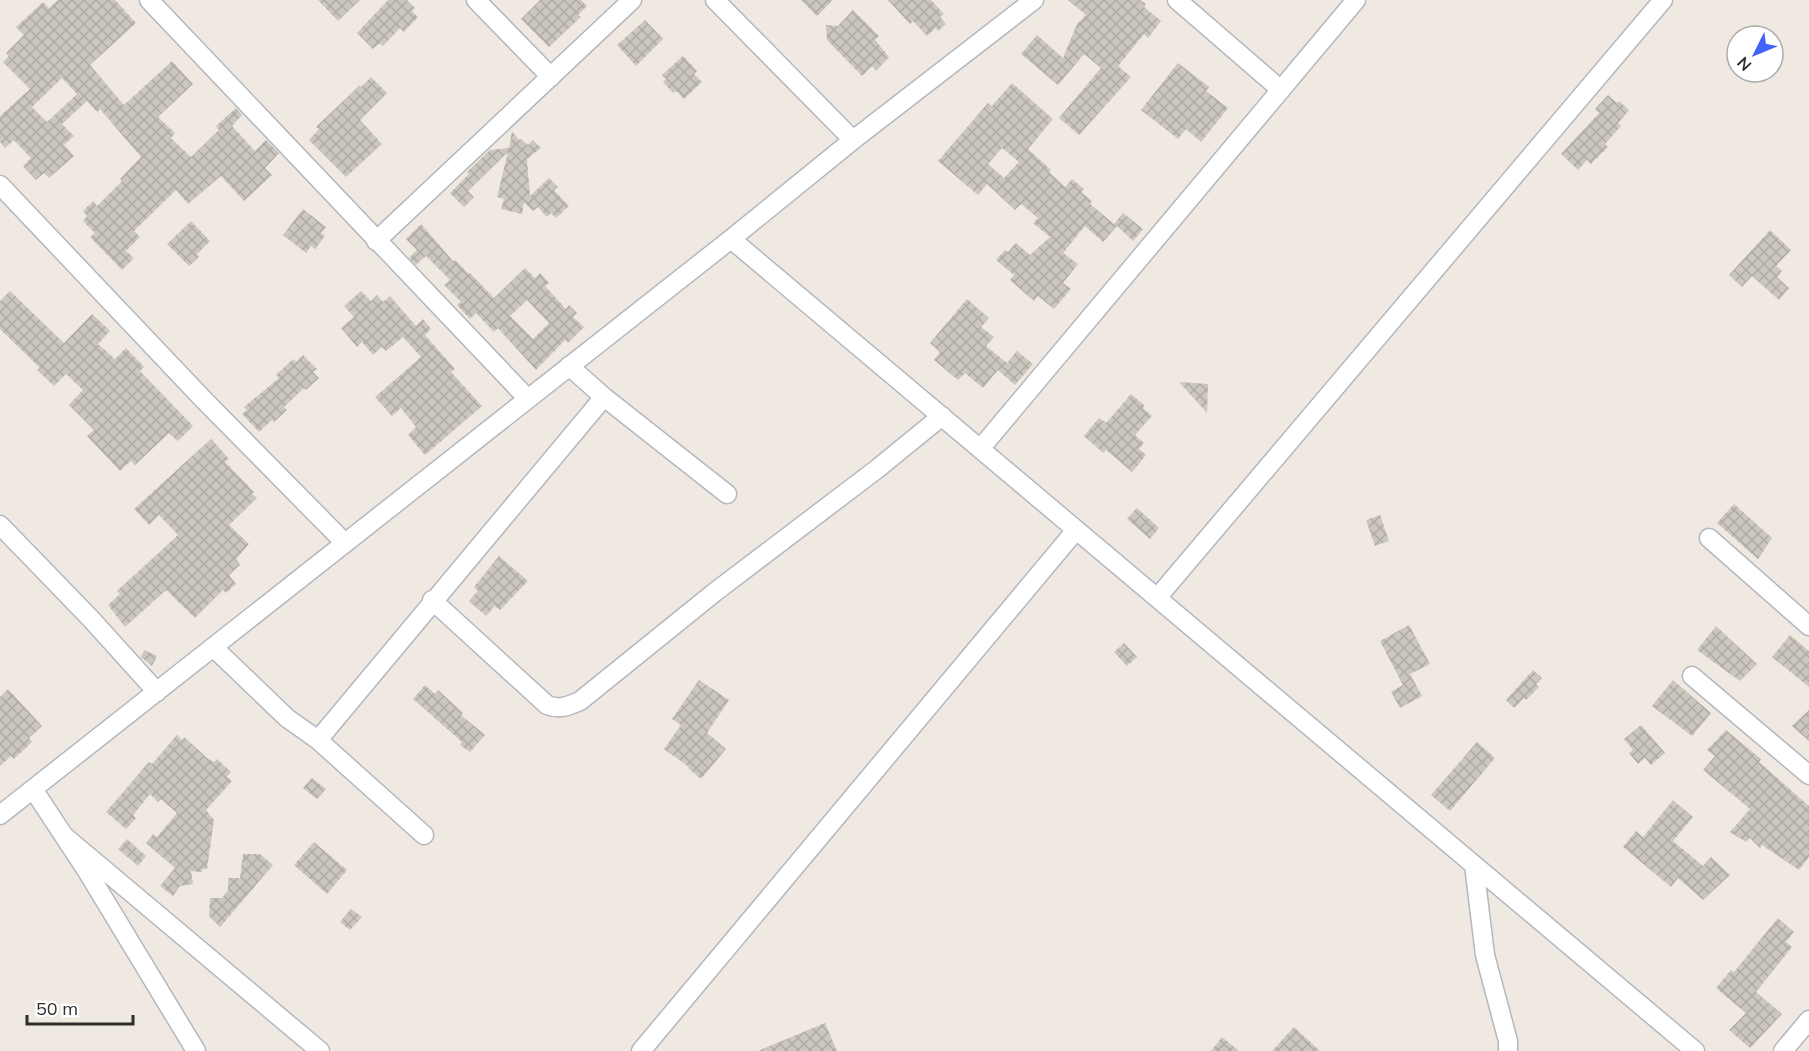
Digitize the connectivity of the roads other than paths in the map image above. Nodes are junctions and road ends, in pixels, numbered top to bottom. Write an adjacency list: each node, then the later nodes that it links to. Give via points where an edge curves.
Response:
1 (149, 0): 14 (street)
2 (476, 0): 9 (street)
3 (632, 0): 9 (street)
4 (715, 0): 11 (street)
5 (1034, 0): 11 (street)
6 (1177, 0): 10 (street)
7 (1356, 0): 10 (street)
8 (1663, 0): 25 (street)
9 (551, 77): 14 (street)
10 (1281, 90): 19 (street)
11 (853, 140): 13 (street)
12 (0, 185): 24 (street)
13 (731, 239): 15 (street); 18 (street)
14 (376, 241): 17 (street)
15 (569, 366): 16 (street); 17 (street)
16 (604, 397): 20 (street); 26 (street)
17 (528, 399): 24 (street)
18 (942, 416): 19 (street); 26 (street, via 580,701 566,708 548,705)
19 (980, 449): 21 (street)
20 (727, 494)
21 (1077, 530): 25 (street); 41 (street)
22 (3, 534): 30 (street, via 91,619)
23 (1709, 538): 27 (street)
24 (345, 543): 28 (street)
25 (1157, 598): 37 (street)
26 (432, 600): 31 (street)
27 (1809, 626)
28 (213, 647): 30 (street); 31 (street, via 287,718)
29 (1692, 676): 32 (street)
30 (157, 692): 33 (street)
31 (318, 740): 35 (street)
32 (1809, 775)
33 (33, 789): 34 (street); 36 (street)
34 (0, 815)
35 (424, 835)
36 (64, 836): 39 (street); 40 (street)
37 (1474, 865): 42 (street, via 1485,955); 43 (street)
38 (1809, 1020): 44 (street)
39 (196, 1051)
40 (320, 1051)
41 (641, 1051)
42 (1508, 1051)
43 (1695, 1051)
44 (1783, 1051)

